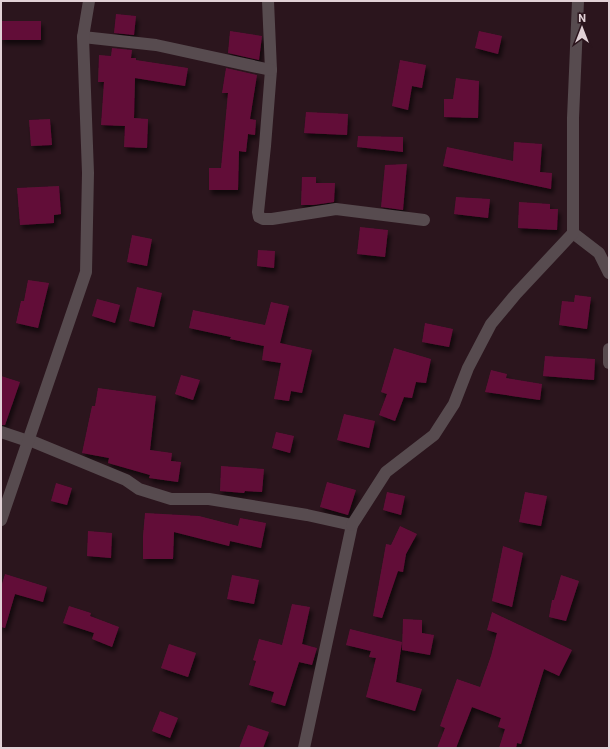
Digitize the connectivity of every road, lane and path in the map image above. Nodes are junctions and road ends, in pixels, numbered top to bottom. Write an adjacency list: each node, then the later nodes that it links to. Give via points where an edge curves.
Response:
1 (89, 1): 4 (street)
2 (268, 1): 5 (street)
3 (578, 1): 7 (street, via 573,118)
4 (82, 37): 5 (street, via 156,45); 12 (street, via 88,173 86,272)
5 (271, 70): 6 (street, via 259,217 272,219 336,209)
6 (424, 220)
7 (573, 233): 8 (street, via 599,253); 14 (street, via 491,324 468,368 454,404 434,435 386,472)
8 (609, 273)
9 (609, 349): 10 (street)
10 (609, 363)
11 (1, 432): 12 (street)
12 (28, 440): 13 (street); 14 (street, via 126,480 139,489 171,499 209,499)
13 (1, 520)
14 (352, 525): 15 (street)
15 (304, 748)

